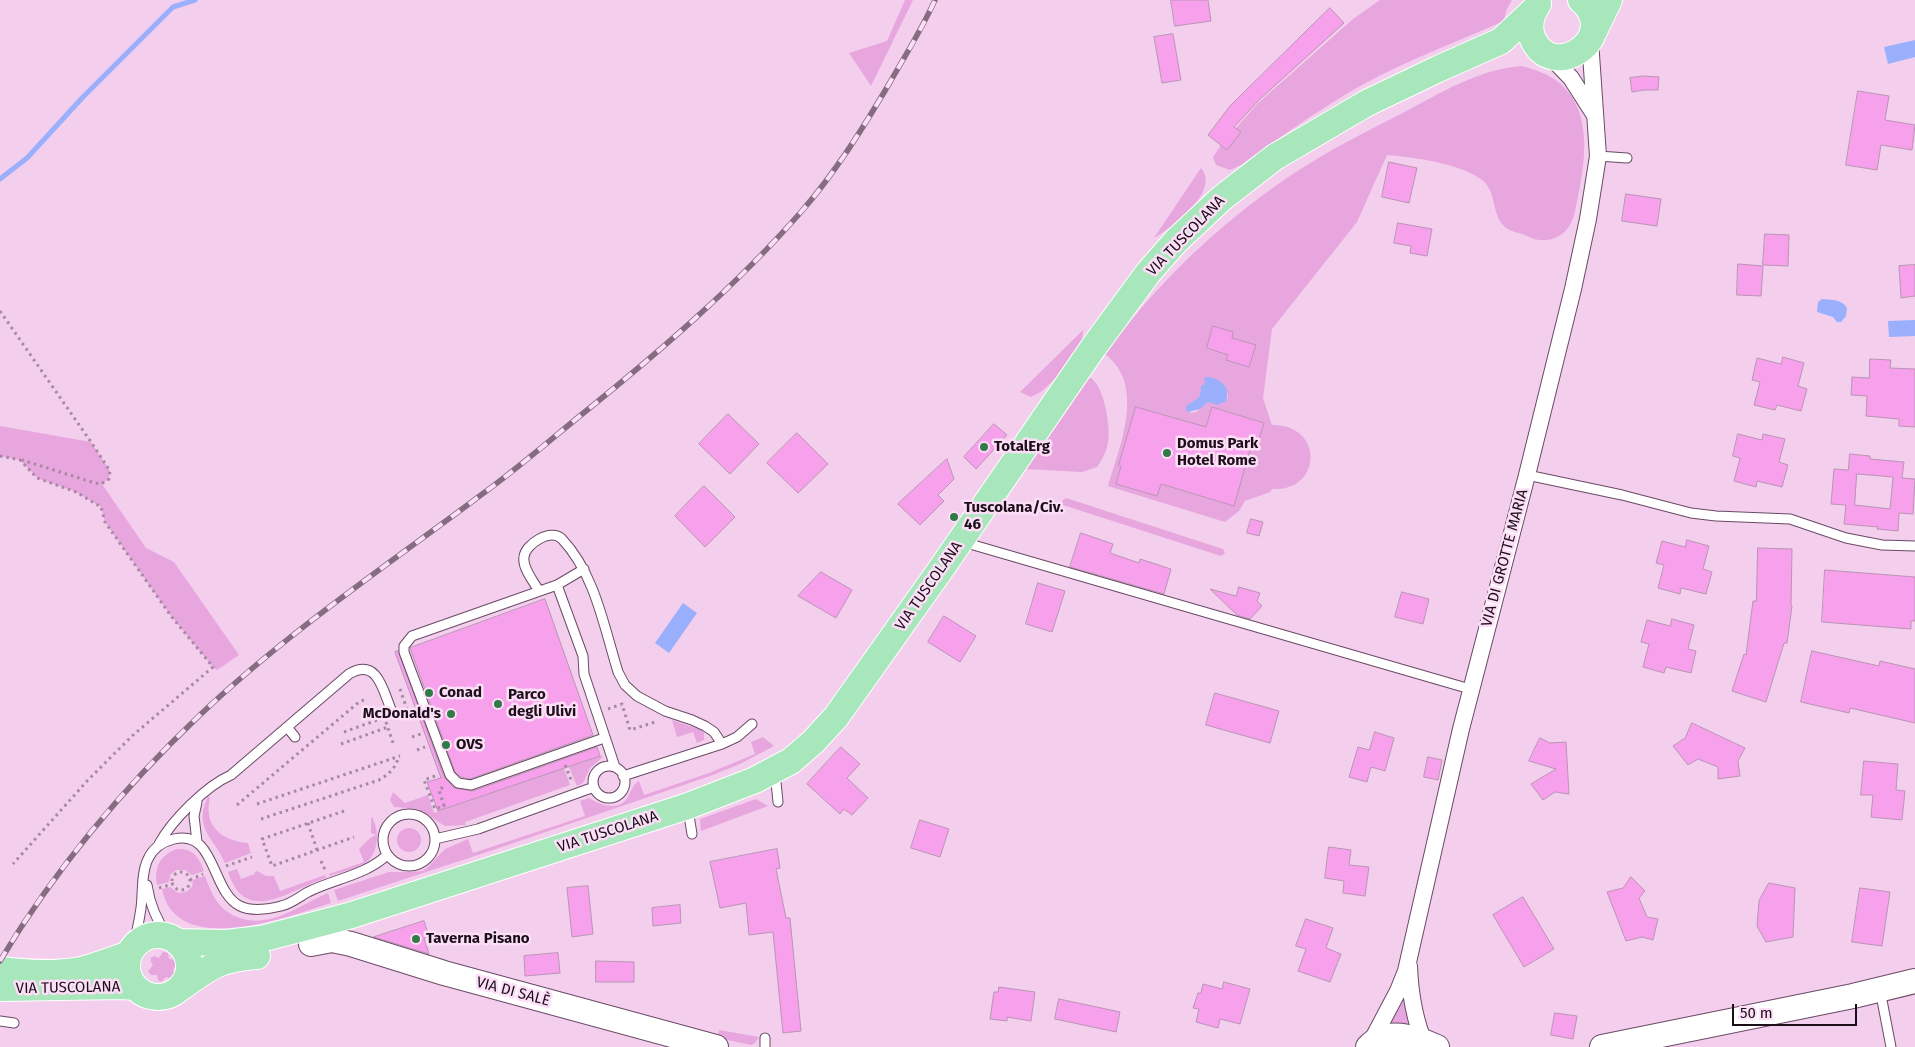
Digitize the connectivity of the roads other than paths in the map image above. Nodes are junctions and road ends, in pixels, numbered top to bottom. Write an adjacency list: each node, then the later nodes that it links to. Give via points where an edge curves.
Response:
1 (1581, 0): 4 (main road, via 1593,17)
2 (1610, 0): 4 (main road)
3 (1538, 5): 5 (main road, VIA TUSCOLANA); 6 (main road, via 1530,22 1531,34)
4 (1592, 35): 6 (main road, via 1584,48 1574,55 1561,58); 7 (street, VIA DI GROTTE MARIA)
5 (1501, 40): 6 (main road); 11 (main road, VIA TUSCOLANA, via 1348,113 1276,156 1193,224 1164,254 1054,394)
6 (1545, 52): 7 (street, via 1571,78)
7 (1595, 116): 8 (street, VIA DI GROTTE MARIA)
8 (1598, 156): 9 (lane); 10 (street, VIA DI GROTTE MARIA, via 1578,268)
9 (1627, 158)
10 (1527, 474): 12 (lane, via 1686,512 1790,519 1858,541); 16 (street, VIA DI GROTTE MARIA)
11 (964, 531): 16 (lane); 24 (main road, VIA TUSCOLANA, via 836,717 806,750)
12 (1915, 546)
13 (584, 569): 14 (lane); 15 (lane, via 560,538 553,534 543,536 525,552 523,558); 22 (lane, via 625,685 652,705 705,726)
14 (557, 585): 15 (lane); 21 (lane, via 583,656 584,674)
15 (539, 591): 21 (lane, via 412,636 404,646 450,775 458,783 471,785)
16 (1470, 690): 40 (street, VIA DI GROTTE MARIA)
17 (392, 712): 19 (lane, via 372,671 356,669)
18 (752, 724): 22 (lane)
19 (287, 727): 20 (lane); 27 (lane, via 231,775 211,786)
20 (295, 737)
21 (604, 738): 23 (lane)
22 (722, 744): 25 (lane)
23 (615, 767): 25 (lane); 26 (lane, via 606,766 598,770 593,778)
24 (774, 770): 28 (lane); 29 (main road, VIA TUSCOLANA)
25 (623, 776): 26 (lane, via 622,791 614,797 600,795)
26 (594, 788): 31 (lane, via 478,829)
27 (198, 800): 32 (lane, via 194,806); 33 (lane, via 173,823)
28 (778, 802)
29 (688, 806): 30 (lane); 36 (main road, VIA TUSCOLANA)
30 (692, 834)
31 (435, 839): 34 (lane, via 430,855 417,865 401,865); 34 (lane, via 431,825 420,816 398,816 388,824 382,838)
32 (197, 842): 33 (lane, via 178,838); 34 (lane, via 210,858 232,901 253,910 283,906 371,867)
33 (160, 844): 35 (lane, via 147,861)
34 (387, 855)
35 (145, 872): 37 (lane, via 156,919); 39 (lane, via 139,925)
36 (352, 915): 37 (main road, VIA TUSCOLANA, via 261,939 226,943); 38 (main road, VIA TUSCOLANA)
37 (173, 939): 39 (main road, via 148,936 138,941); 44 (main road, via 187,956 189,965 188,974)
38 (311, 944): 44 (main road, VIA TUSCOLANA, via 277,954 224,961); 50 (main road, VIA DI SALÈ, via 332,940 351,944 444,973)
39 (130, 951): 41 (main road, VIA TUSCOLANA, via 83,969); 43 (main road, via 127,972)
40 (1409, 959): 48 (street, VIA DI GROTTE MARIA, via 1412,994); 49 (street, VIA DI GROTTE MARIA, via 1398,991)
41 (5, 980): 43 (main road, VIA TUSCOLANA)
42 (1915, 980): 45 (main road)
43 (135, 987): 44 (main road, via 143,993 162,997)
44 (179, 988)
45 (1880, 989): 51 (main road); 52 (lane)
46 (0, 1021): 47 (lane)
47 (14, 1023)
48 (1423, 1044): 49 (main road, via 1395,1035 1382,1037)
49 (1369, 1046)
50 (716, 1047)
51 (1602, 1047)
52 (1891, 1047)

